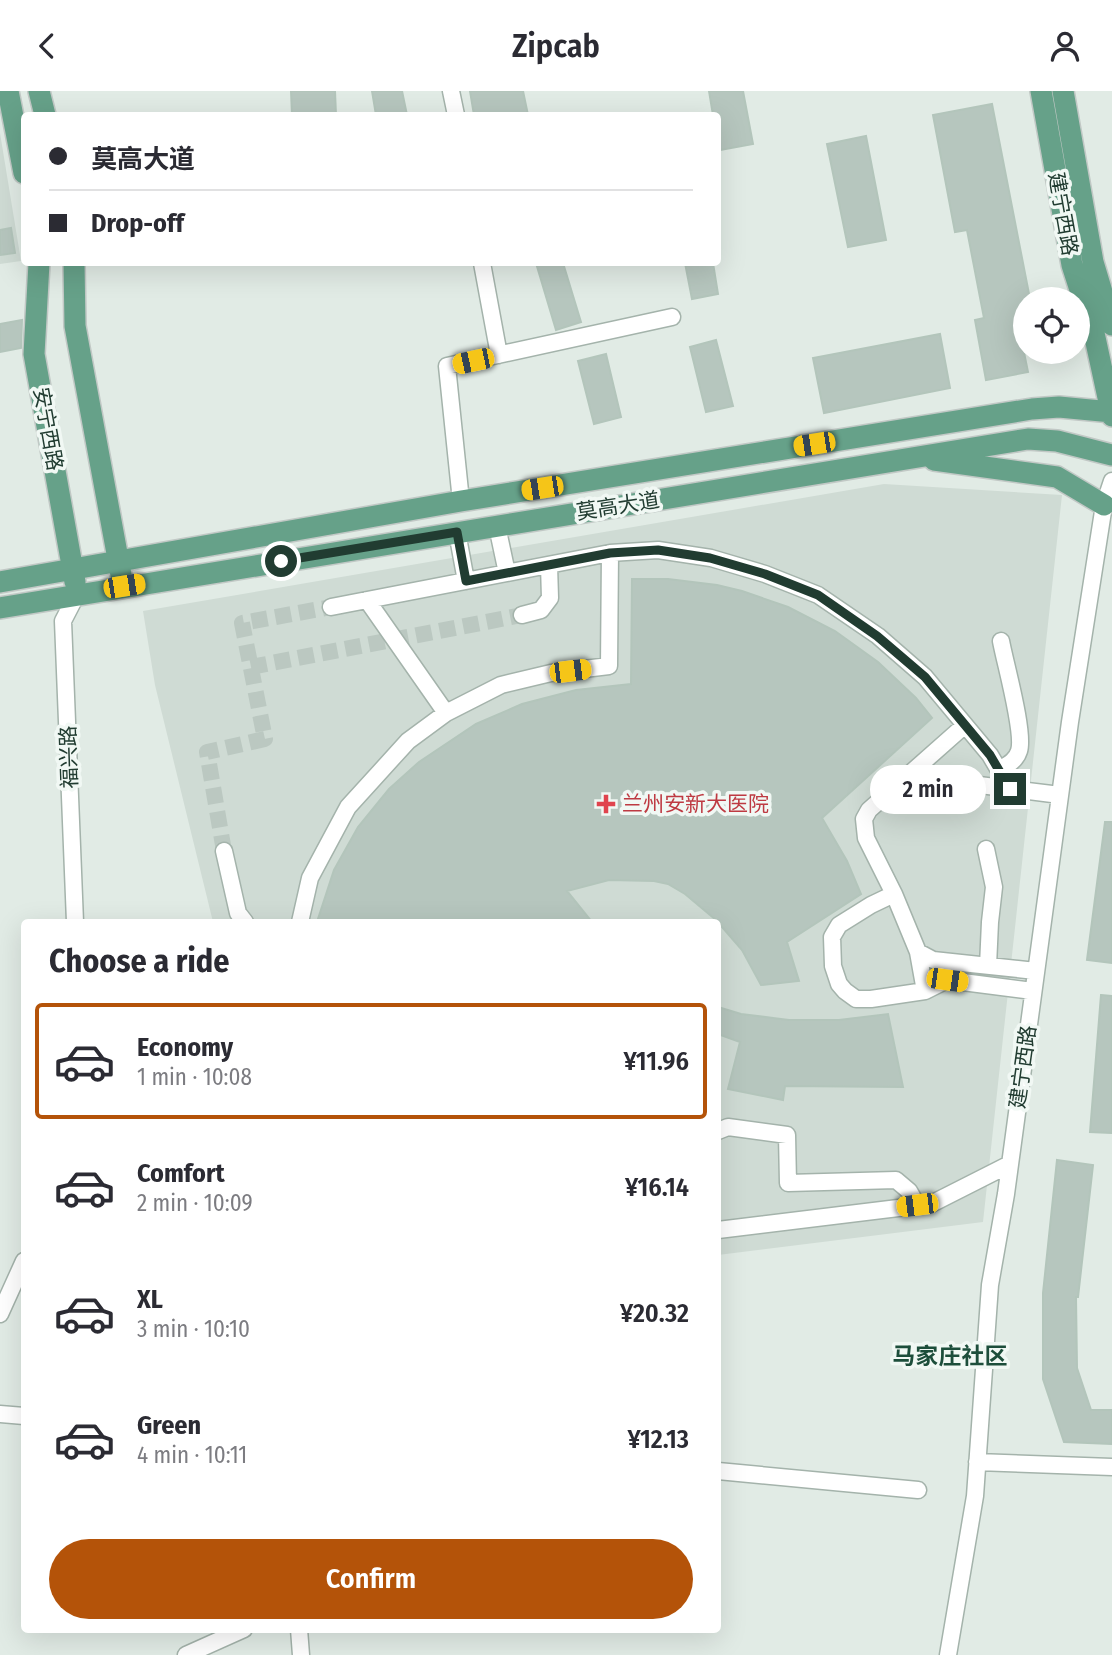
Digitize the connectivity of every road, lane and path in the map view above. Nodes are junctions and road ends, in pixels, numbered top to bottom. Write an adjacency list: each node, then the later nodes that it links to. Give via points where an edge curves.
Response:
1 (8, 91): 8 (main road)
2 (39, 91): 6 (main road)
3 (451, 91): 7 (street)
4 (1041, 91): 15 (main road, 建宁西路, via 1072,265 1094,333)
5 (1063, 91): 13 (main road, 建宁西路, via 1093,262)
6 (44, 112)
7 (455, 112)
8 (21, 158)
9 (39, 266): 26 (main road, 安宁西路, via 34,354)
10 (74, 266): 24 (main road, via 75,326)
11 (483, 266): 14 (street)
12 (672, 317): 14 (street)
13 (1112, 325)
14 (499, 355): 19 (street, via 447,366)
15 (1112, 414): 19 (main road, 莫高大道, via 1059,407 1032,409)
16 (1112, 456): 17 (main road, 莫高大道, via 1057,441 1028,439)
17 (918, 457): 20 (main road, via 1057,477); 21 (main road, 莫高大道)
18 (1112, 481): 20 (street, 建宁西路)
19 (461, 501): 24 (main road, 莫高大道)
20 (1104, 505): 42 (street, 建宁西路)
21 (497, 526): 22 (main road, 莫高大道); 27 (street)
22 (457, 532): 28 (street); 30 (main road, 莫高大道)
23 (610, 553): 25 (street); 37 (street, via 609,666 501,685); 38 (street, via 658,550 710,558 818,595 925,677)
24 (117, 561): 26 (main road, 莫高大道); 30 (main road)
25 (549, 565): 27 (street); 35 (street, via 550,598 541,610)
26 (73, 569): 29 (main road, 莫高大道); 31 (main road, 安宁西路)
27 (507, 573): 28 (street)
28 (466, 581): 32 (street)
29 (0, 582)
30 (124, 586): 31 (main road, 莫高大道)
31 (77, 594): 34 (main road, 莫高大道); 46 (street, 福兴路, via 63,621)
32 (367, 600): 33 (street); 37 (street)
33 (331, 607)
34 (0, 608)
35 (522, 615)
36 (1001, 641): 39 (street, via 1019,750 1014,760)
37 (446, 713): 48 (street, via 408,741 348,807 310,878)
38 (965, 725): 39 (street); 40 (street)
39 (999, 770): 41 (street)
40 (915, 771): 41 (street, via 947,781); 45 (street, via 864,819 866,838)
41 (1010, 789): 42 (street)
42 (1060, 795): 51 (street, 建宁西路)
43 (986, 849): 50 (street, via 995,887)
44 (224, 851): 47 (street)
45 (894, 894): 49 (street); 52 (street, via 839,925 832,937 833,966 839,984 856,999)
46 (75, 919)
47 (243, 919)
48 (301, 919)
49 (918, 953): 50 (street, via 933,960); 52 (street)
50 (988, 966): 51 (street)
51 (1036, 971): 53 (street, 建宁西路)
52 (925, 991): 53 (street, via 947,980)
53 (1033, 991): 55 (street, 建宁西路)
54 (721, 1130): 56 (street, via 787,1135 788,1183 896,1180)
55 (1010, 1164): 56 (street, via 932,1204); 62 (street, 建宁西路, via 990,1285)
56 (917, 1205): 57 (street)
57 (721, 1230)
58 (21, 1270): 59 (street)
59 (0, 1314)
60 (0, 1414): 61 (street)
61 (21, 1416)
62 (977, 1462): 63 (street); 70 (street, 建宁西路)
63 (1112, 1467)
64 (721, 1471): 65 (street)
65 (918, 1490)
66 (235, 1633): 68 (street)
67 (299, 1633): 69 (street)
68 (186, 1655)
69 (301, 1655)
70 (948, 1655)

